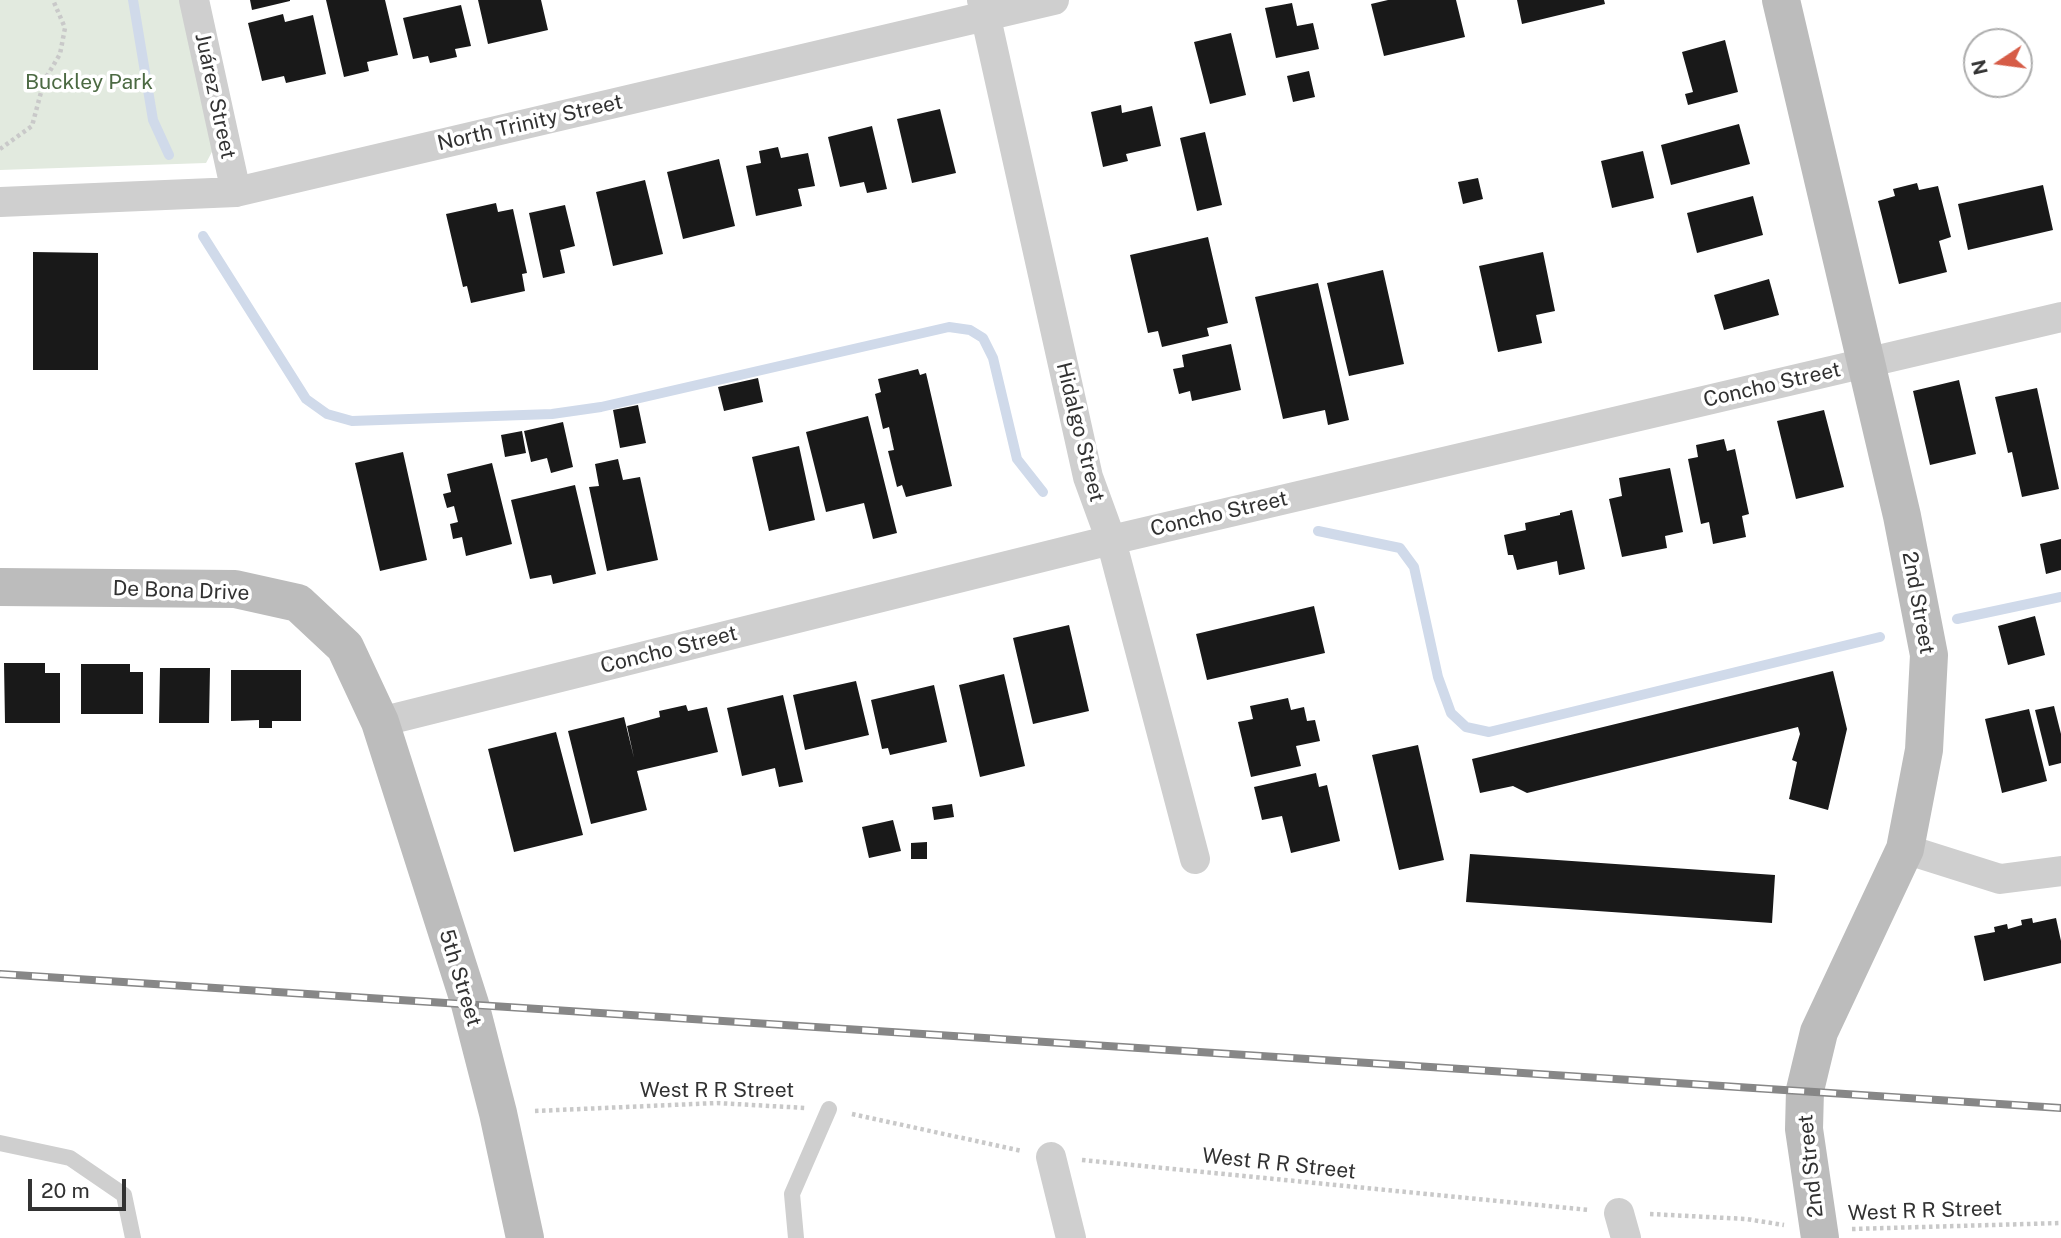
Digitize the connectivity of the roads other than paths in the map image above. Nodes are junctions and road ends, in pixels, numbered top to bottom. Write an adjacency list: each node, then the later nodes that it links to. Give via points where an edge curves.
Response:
1 (194, 0): 5 (street, Juárez Street)
2 (1054, 0): 4 (street, North Trinity Street)
3 (1781, 0): 8 (street, 2nd Street)
4 (984, 8): 5 (street, North Trinity Street); 9 (street, Hidalgo Street, via 1088,477)
5 (236, 192): 6 (street, North Trinity Street)
6 (0, 202)
7 (2061, 317): 8 (street, Concho Street)
8 (1867, 363): 9 (street, Concho Street); 12 (street, 2nd Street, via 1929,655 1924,750)
9 (1111, 540): 11 (street, Concho Street); 13 (street, Hidalgo Street)
10 (0, 587): 11 (street, De Bona Drive, via 235,589 298,603 345,647)
11 (380, 722): 20 (street, 5th Street, via 470,1004)
12 (1905, 849): 14 (street, via 2000,879); 18 (street, 2nd Street, via 1819,1032 1805,1090 1804,1129)
13 (1195, 859)
14 (2061, 871)
15 (829, 1109): 21 (lane, via 792,1194)
16 (0, 1143): 19 (lane, via 70,1158 124,1195)
17 (1051, 1157): 22 (street)
18 (1819, 1234)
19 (133, 1238)
20 (525, 1238)
21 (796, 1238)
22 (1071, 1238)

